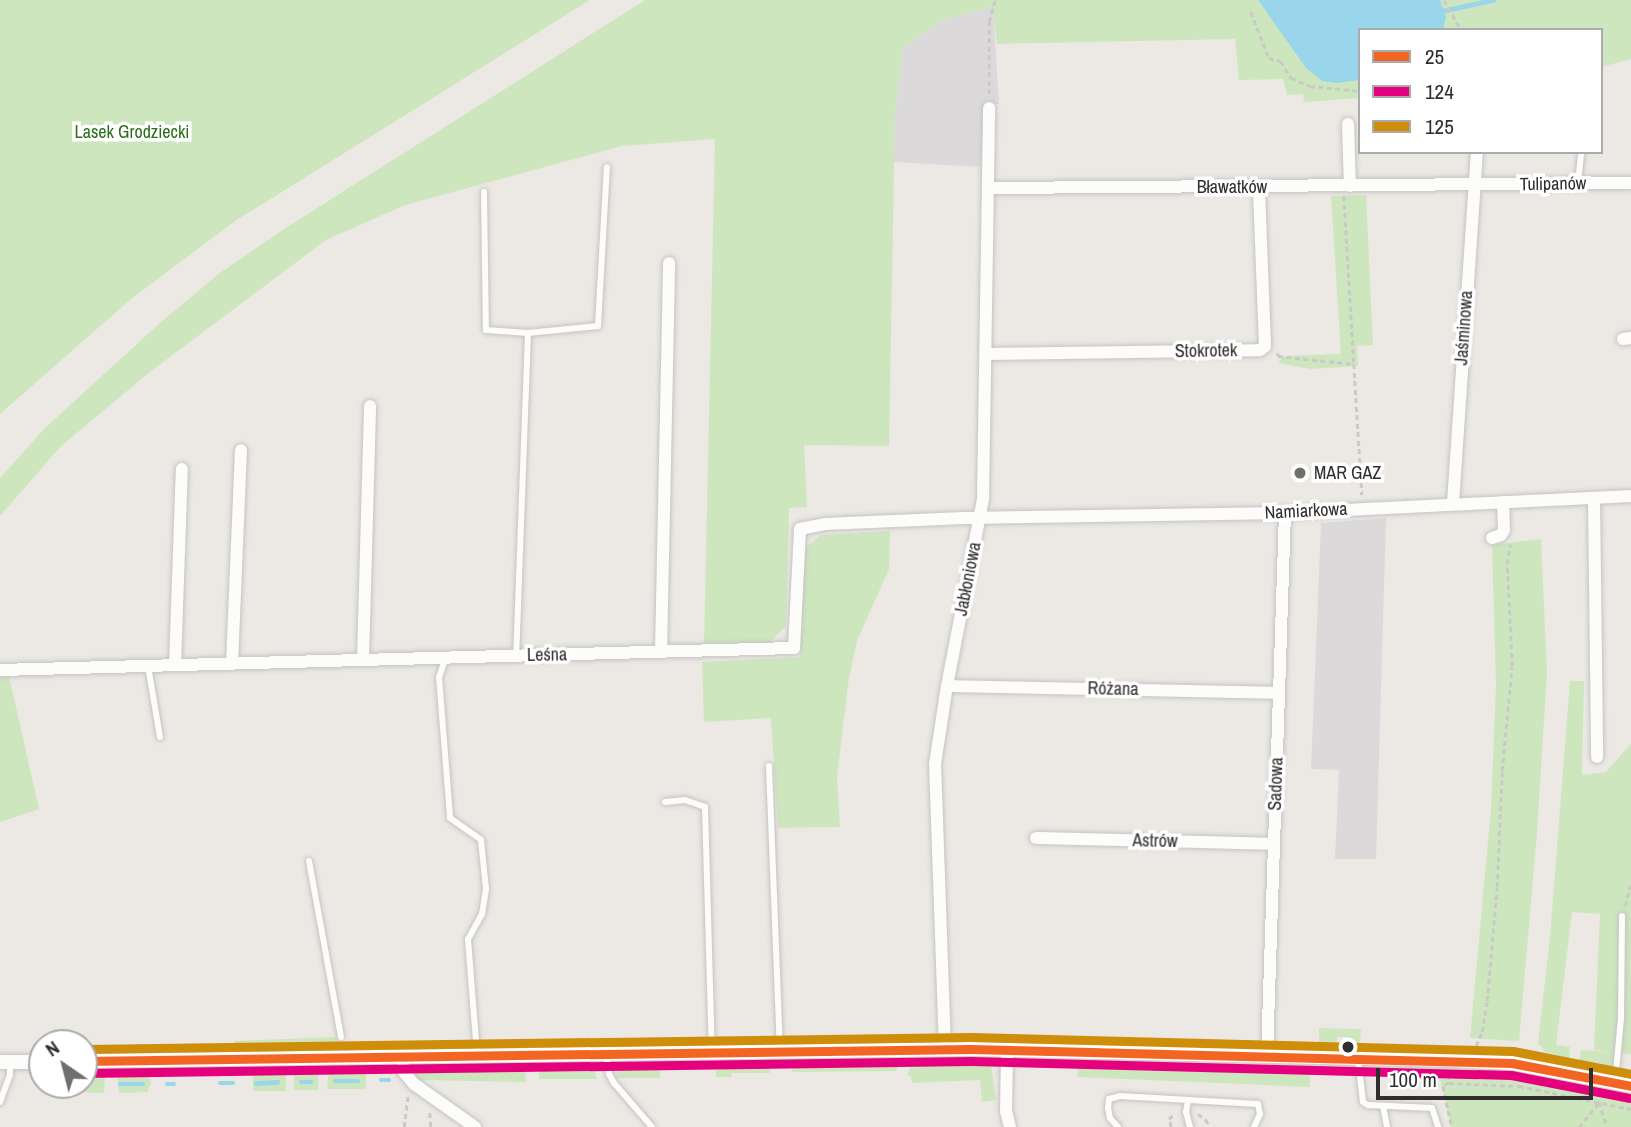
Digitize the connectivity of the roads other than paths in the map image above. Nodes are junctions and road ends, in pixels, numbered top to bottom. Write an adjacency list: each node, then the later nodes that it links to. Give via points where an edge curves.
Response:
1 (989, 108): 10 (street, Jabłoniowa)
2 (1348, 124): 11 (street)
3 (1477, 154): 8 (street, Jaśminowa)
4 (1581, 154): 6 (lane)
5 (607, 167): 14 (lane, via 598,326)
6 (1578, 183): 7 (street, Tulipanów); 8 (street, Tulipanów)
7 (1631, 183)
8 (1474, 185): 11 (street, Bławatków); 22 (street, Jaśminowa)
9 (1259, 187): 10 (street, Bławatków); 11 (street, Bławatków); 15 (street, Stokrotek, via 1265,346 1260,350)
10 (990, 188): 15 (street, Jabłoniowa)
11 (1347, 189)
12 (484, 192): 14 (lane, via 485,330)
13 (669, 263): 26 (street)
14 (528, 333): 27 (lane)
15 (987, 354): 24 (street, Jabłoniowa)
16 (370, 406): 29 (street)
17 (241, 450): 30 (street)
18 (182, 469): 31 (street)
19 (1631, 496): 20 (street, Namiarkowa)
20 (1594, 498): 21 (street, Namiarkowa); 37 (street)
21 (1503, 502): 22 (street, Namiarkowa); 25 (street, via 1504,530)
22 (1453, 503): 23 (street, Namiarkowa)
23 (1285, 513): 24 (street, Namiarkowa); 35 (street, Sadowa)
24 (980, 519): 26 (street, Leśna, via 825,524 800,529 794,648); 34 (street, Jabłoniowa)
25 (1492, 538)
26 (661, 652): 27 (street, Leśna, via 622,657)
27 (516, 655): 28 (street, Leśna)
28 (446, 657): 29 (street, Leśna); 51 (lane, via 439,677 450,818 481,840 486,889 482,914 468,939)
29 (363, 659): 30 (street, Leśna)
30 (232, 664): 31 (street, Leśna)
31 (175, 665): 32 (street, Leśna)
32 (148, 666): 33 (street, Leśna); 36 (lane)
33 (0, 670)
34 (947, 686): 35 (street, Różana); 45 (street, Jabłoniowa, via 935,764)
35 (1279, 692): 41 (street, Sadowa)
36 (160, 737)
37 (1597, 757)
38 (769, 766): 47 (lane)
39 (665, 802): 48 (lane, via 685,800 705,807)
40 (1036, 838): 41 (street, Astrów)
41 (1274, 844): 50 (street, Sadowa)
42 (309, 861): 44 (lane)
43 (1622, 916): 57 (lane)
44 (341, 1037)
45 (945, 1049): 46 (street); 47 (street)
46 (1007, 1050): 50 (street); 65 (street)
47 (780, 1051): 48 (street)
48 (712, 1053): 49 (street)
49 (606, 1054): 51 (street); 64 (lane, via 614,1083)
50 (1267, 1055): 53 (street)
51 (477, 1056): 52 (street)
52 (403, 1057): 54 (street); 63 (street, via 403,1071 414,1084)
53 (1358, 1057): 57 (street, via 1512,1063); 62 (lane, via 1363,1102)
54 (98, 1061)
55 (5, 1062): 56 (street); 59 (lane)
56 (28, 1062)
57 (1615, 1083): 58 (street)
58 (1631, 1086)
59 (2, 1091): 61 (lane)
60 (1188, 1100): 66 (lane, via 1109,1099 1110,1118); 67 (lane); 68 (lane, via 1258,1104 1260,1114)
61 (0, 1102)
62 (1383, 1106): 69 (lane); 70 (lane, via 1432,1108)
63 (475, 1127)
64 (652, 1127)
65 (1010, 1127)
66 (1118, 1127)
67 (1190, 1127)
68 (1254, 1127)
69 (1387, 1127)
70 (1438, 1127)

